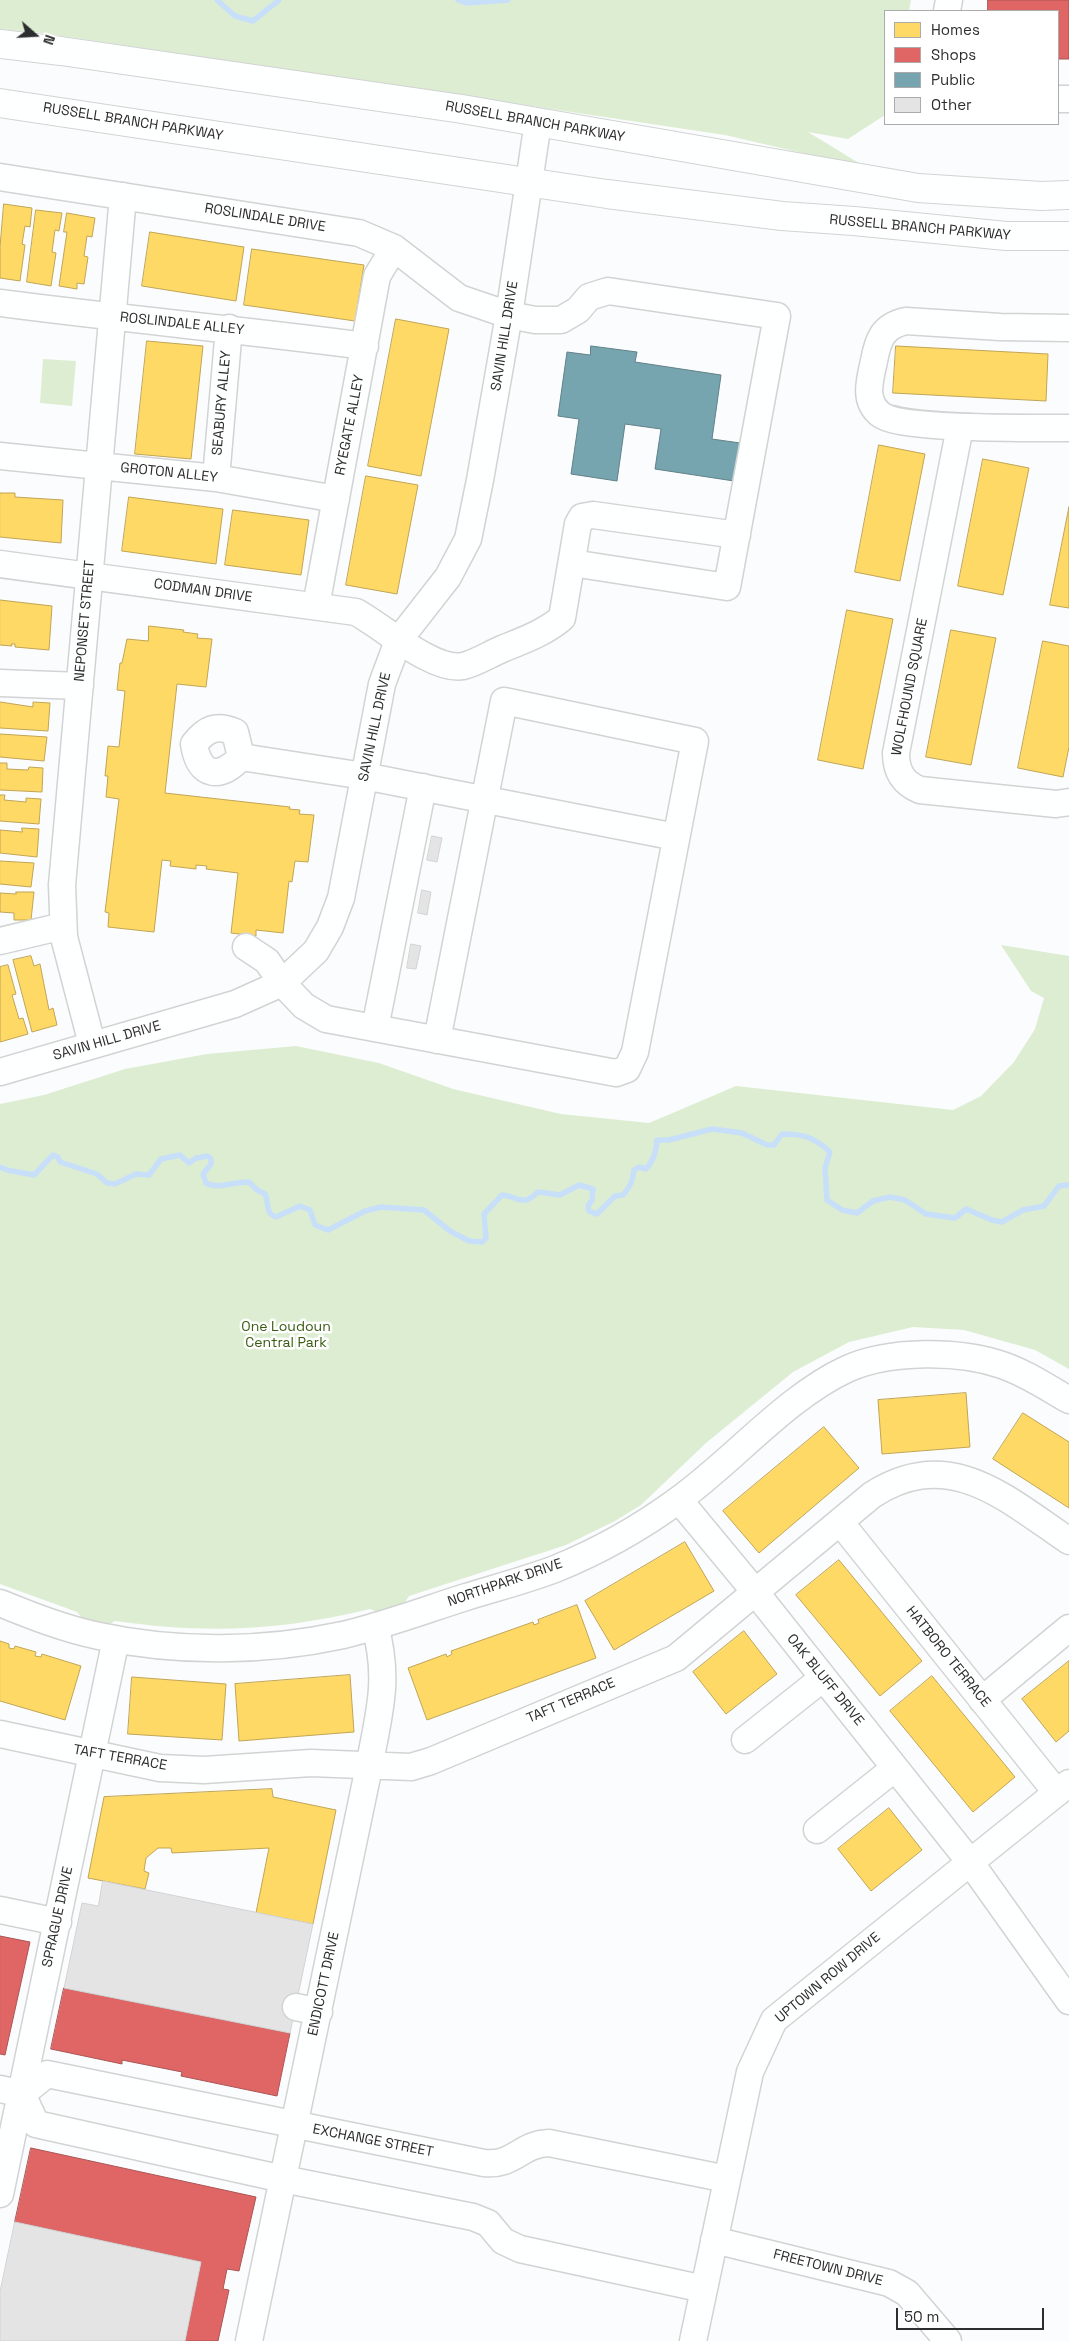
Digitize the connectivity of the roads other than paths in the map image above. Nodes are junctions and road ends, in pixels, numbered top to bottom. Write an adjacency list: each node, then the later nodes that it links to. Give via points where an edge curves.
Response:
1 (0, 44): 3 (main road, RUSSELL BRANCH PARKWAY)
2 (0, 103): 5 (main road, RUSSELL BRANCH PARKWAY)
3 (538, 122): 5 (street, SAVIN HILL DRIVE); 6 (main road, RUSSELL BRANCH PARKWAY, via 918,188)
4 (0, 177): 7 (street, ROSLINDALE DRIVE)
5 (529, 182): 8 (main road, RUSSELL BRANCH PARKWAY, via 782,216 1006,236); 11 (street, SAVIN HILL DRIVE)
6 (1069, 195)
7 (124, 196): 9 (street, ROSLINDALE DRIVE, via 359,233); 12 (street, NEPONSET STREET)
8 (1069, 236)
9 (394, 248): 11 (street, ROSLINDALE DRIVE, via 459,298); 15 (street, RYEGATE ALLEY, via 377,276)
10 (0, 303): 12 (street, ROSLINDALE ALLEY)
11 (509, 315): 22 (street, ROSLINDALE DRIVE, via 561,320 578,310 590,297 608,291 777,316); 27 (street, SAVIN HILL DRIVE, via 468,539 448,577)
12 (112, 318): 13 (street, ROSLINDALE ALLEY); 19 (street, NEPONSET STREET)
13 (229, 328): 15 (street, ROSLINDALE ALLEY); 20 (street, SEABURY ALLEY)
14 (1069, 328): 16 (street, via 906,320 891,325 883,332 868,389 878,413 892,421)
15 (365, 346): 21 (street, RYEGATE ALLEY)
16 (960, 427): 17 (street); 34 (street, WOLFHOUND SQUARE, via 896,753 897,769 906,783 920,790 1056,804)
17 (1069, 428)
18 (0, 456): 19 (street, GROTON ALLEY)
19 (99, 466): 20 (street, GROTON ALLEY); 25 (street, NEPONSET STREET)
20 (216, 478): 21 (street, GROTON ALLEY)
21 (336, 499): 26 (street, RYEGATE ALLEY)
22 (737, 535): 23 (street, CODMAN DRIVE, via 593,515 582,517 578,524); 23 (street, via 727,587)
23 (572, 563): 27 (street, CODMAN DRIVE, via 562,618 548,630 462,666 427,658)
24 (0, 564): 25 (street, CODMAN DRIVE)
25 (90, 575): 26 (street, CODMAN DRIVE); 29 (street, NEPONSET STREET)
26 (316, 606): 27 (street, CODMAN DRIVE, via 356,612 378,624)
27 (398, 641): 31 (street, SAVIN HILL DRIVE, via 382,684)
28 (0, 683): 29 (street)
29 (80, 686): 36 (street, NEPONSET STREET, via 62,885)
30 (241, 757): 30 (street, via 231,768 216,773 202,768 196,758 194,744 204,732 224,727 235,732); 31 (street)
31 (364, 776): 32 (street); 39 (street, SAVIN HILL DRIVE, via 341,898 330,927 316,951)
32 (423, 787): 33 (street); 40 (street)
33 (484, 799): 35 (street); 35 (street, via 504,701 694,741); 41 (street)
34 (1069, 802)
35 (676, 837): 41 (street, via 635,1052 627,1069 616,1074)
36 (64, 926): 37 (street); 42 (street, NEPONSET STREET, via 64,937)
37 (0, 941)
38 (246, 947): 39 (street, via 267,961)
39 (282, 983): 40 (street, via 304,1006 326,1019); 42 (street, SAVIN HILL DRIVE, via 235,1004)
40 (375, 1028): 41 (street)
41 (437, 1040)
42 (92, 1044): 43 (street, SAVIN HILL DRIVE)
43 (0, 1072)
44 (1069, 1400): 45 (street, NORTHPARK DRIVE, via 1002,1365 956,1356 896,1355 848,1368 818,1386)
45 (679, 1500): 48 (street, OAK BLUFF DRIVE); 50 (street, NORTHPARK DRIVE, via 615,1539 555,1568)
46 (840, 1522): 47 (street, TAFT TERRACE, via 885,1487 902,1480 944,1474 982,1485 1007,1498); 48 (street, TAFT TERRACE); 54 (street, HATBORO TERRACE)
47 (1069, 1541)
48 (756, 1593): 53 (street, OAK BLUFF DRIVE); 58 (street, TAFT TERRACE, via 676,1658 431,1761 411,1767)
49 (0, 1603): 52 (street, NORTHPARK DRIVE, via 70,1628)
50 (374, 1626): 52 (street, NORTHPARK DRIVE, via 342,1635 248,1648 164,1645); 58 (street, ENDICOTT DRIVE, via 382,1653 384,1677)
51 (1069, 1628): 54 (street)
52 (116, 1639): 57 (street, SPRAGUE DRIVE)
53 (823, 1678): 56 (street); 59 (street, OAK BLUFF DRIVE)
54 (982, 1700): 60 (street, HATBORO TERRACE)
55 (0, 1734): 57 (street, TAFT TERRACE)
56 (745, 1740)
57 (92, 1754): 58 (street, TAFT TERRACE, via 160,1768 311,1763); 64 (street, SPRAGUE DRIVE)
58 (369, 1767): 67 (street, ENDICOTT DRIVE, via 307,2009)
59 (896, 1768): 61 (street); 62 (street, OAK BLUFF DRIVE)
60 (1063, 1788): 62 (street, UPTOWN ROW DRIVE)
61 (817, 1830)
62 (970, 1862): 65 (street, OAK BLUFF DRIVE); 69 (street, UPTOWN ROW DRIVE, via 774,2020 750,2072)
63 (0, 1910): 64 (street)
64 (58, 1922): 66 (street, SPRAGUE DRIVE, via 60,1958)
65 (1069, 2001)
66 (11, 2092): 67 (street, EXCHANGE STREET, via 47,2074); 68 (street, via 36,2124); 70 (street, SPRAGUE DRIVE)
67 (294, 2125): 68 (street, ENDICOTT DRIVE); 69 (street, EXCHANGE STREET, via 484,2163 504,2162 537,2144 549,2143)
68 (283, 2179): 72 (street, via 474,2217 488,2223 504,2241 520,2250); 73 (street, ENDICOTT DRIVE)
69 (727, 2179): 71 (street, UPTOWN ROW DRIVE)
70 (0, 2194)
71 (714, 2240): 72 (street, UPTOWN ROW DRIVE); 75 (street, FREETOWN DRIVE, via 888,2283 907,2293)
72 (704, 2288): 74 (street, UPTOWN ROW DRIVE)
73 (249, 2341)
74 (693, 2341)
75 (948, 2341)

